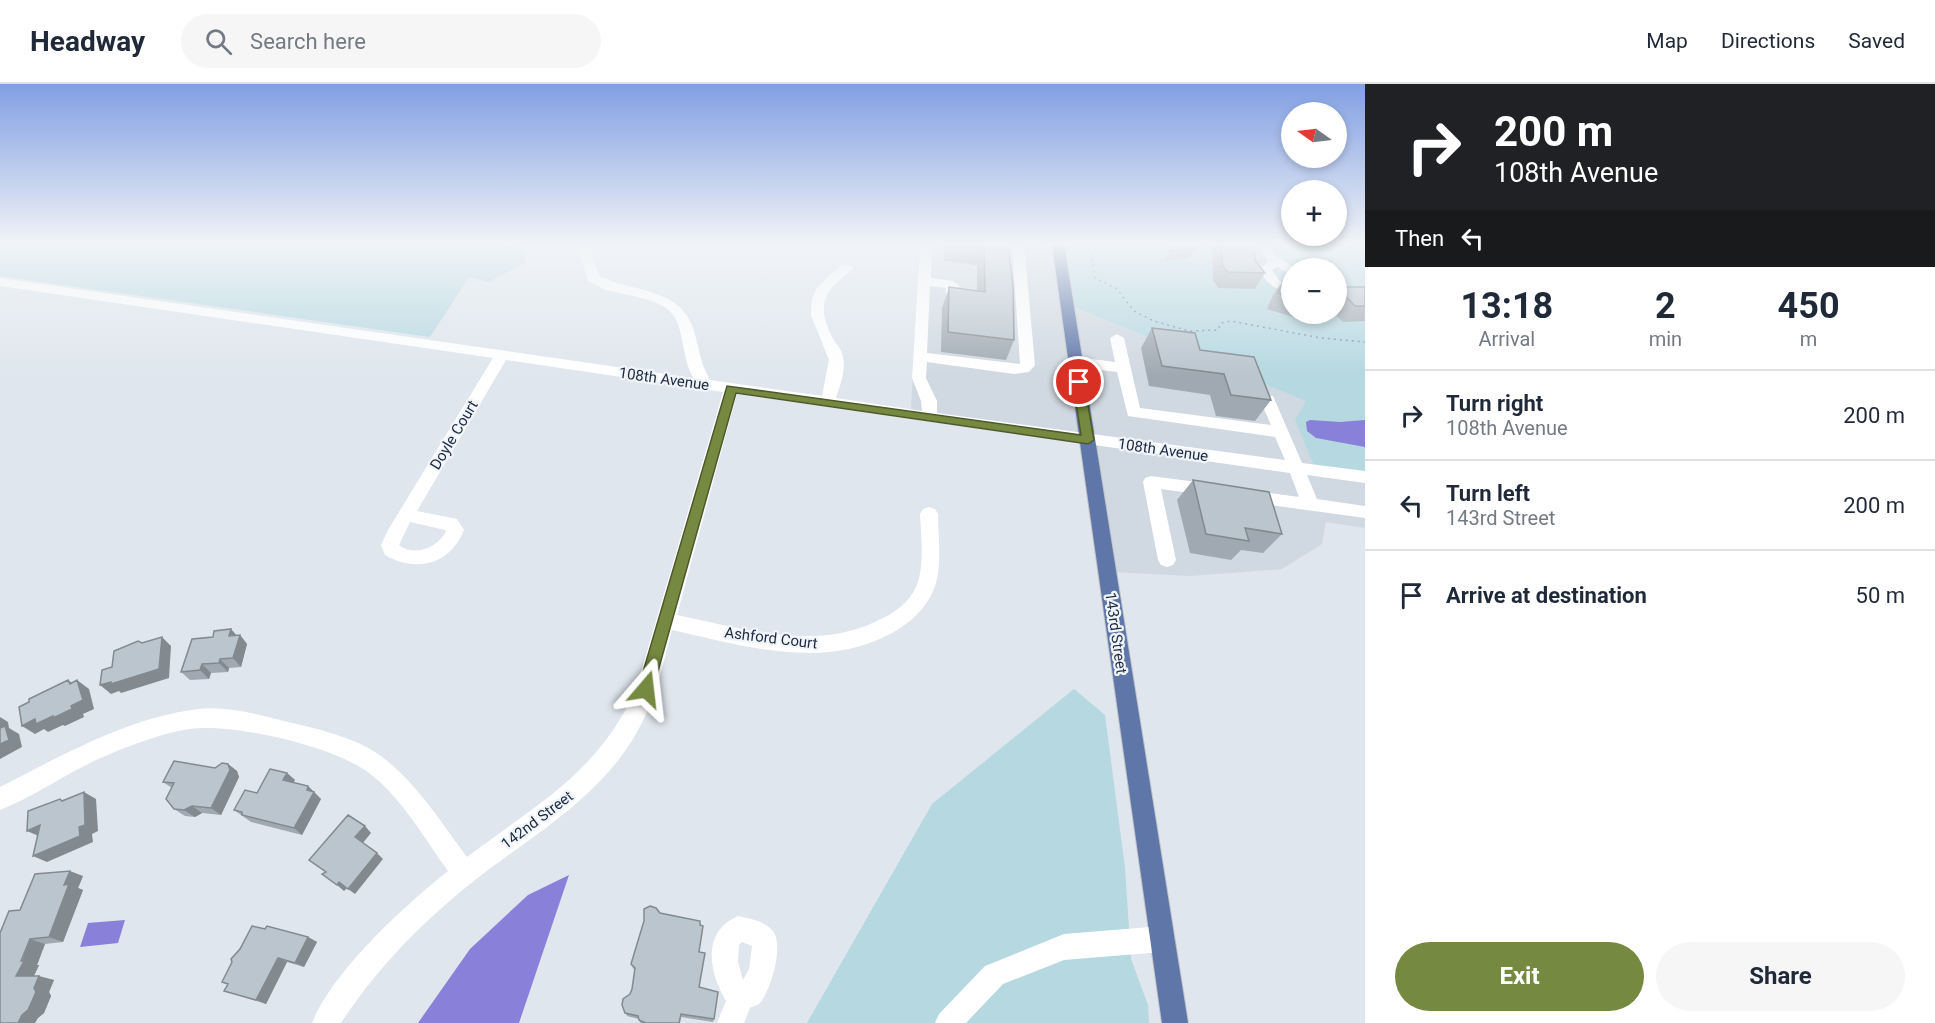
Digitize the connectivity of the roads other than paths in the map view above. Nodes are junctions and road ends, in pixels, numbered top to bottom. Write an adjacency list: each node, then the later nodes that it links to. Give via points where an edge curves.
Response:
1 (40, 288): 8 (street, 108th Avenue)
2 (615, 288): 12 (street, via 656,297 678,311)
3 (825, 288): 15 (street, via 818,299 816,316 836,355)
4 (923, 288): 9 (street)
5 (1022, 288): 9 (street, via 1028,365 1024,369)
6 (1064, 288): 10 (main road, 143rd Street)
7 (1117, 338): 11 (street)
8 (502, 355): 12 (street, 108th Avenue); 24 (street, Doyle Court)
9 (920, 356): 16 (street, via 919,378 929,401)
10 (1076, 362): 11 (street); 18 (main road, 143rd Street)
11 (1124, 368): 17 (street, via 1133,412)
12 (705, 385): 13 (street, 108th Avenue)
13 (731, 389): 15 (street, 108th Avenue); 26 (street, 142nd Street)
14 (1268, 400): 17 (street)
15 (828, 402): 16 (street, 108th Avenue)
16 (930, 417): 18 (street, 108th Avenue)
17 (1281, 432): 19 (street)
18 (1088, 440): 19 (street, 108th Avenue); 29 (main road, 143rd Street)
19 (1295, 468): 20 (street, 108th Avenue); 21 (street)
20 (1365, 477)
21 (1311, 505): 22 (street); 25 (street, via 1151,482)
22 (1365, 512)
23 (929, 514): 26 (street, Ashford Court, via 928,579 915,607 858,641 819,646 779,642)
24 (406, 515)
25 (1167, 560)
26 (666, 621): 28 (street, 142nd Street, via 646,689 632,719 601,765 569,798)
27 (0, 799): 28 (street, via 102,746 148,730 200,718 249,722 328,742 369,760 400,787)
28 (464, 873): 31 (street, 142nd Street, via 366,965)
29 (1162, 939): 33 (street, via 1064,947 994,975); 34 (main road, 143rd Street)
30 (741, 998): 32 (street)
31 (326, 1023)
32 (729, 1023)
33 (948, 1023)
34 (1175, 1023)

